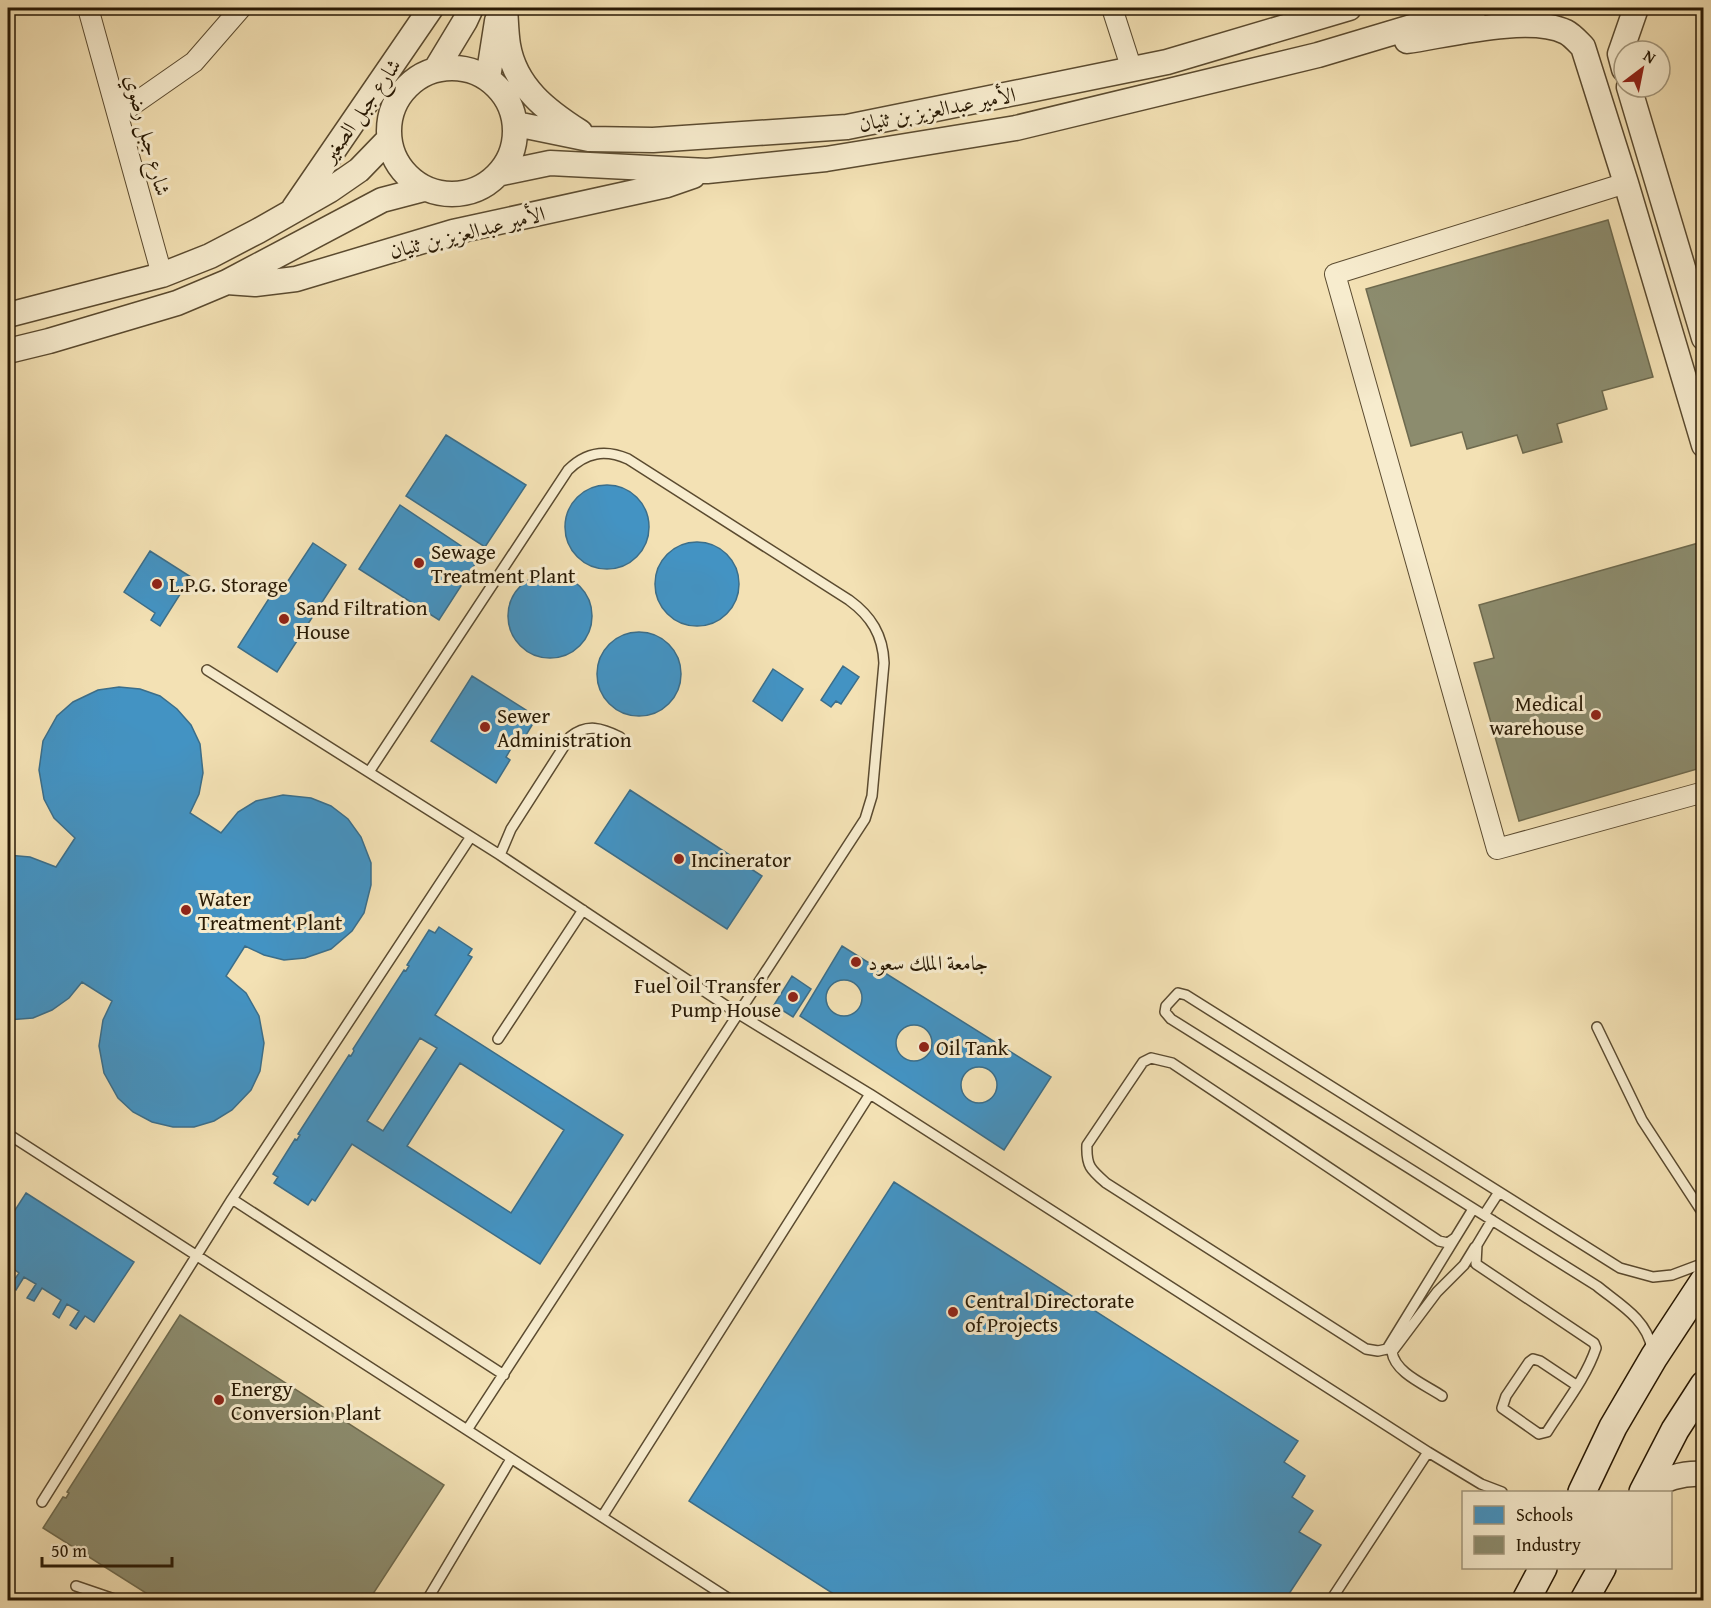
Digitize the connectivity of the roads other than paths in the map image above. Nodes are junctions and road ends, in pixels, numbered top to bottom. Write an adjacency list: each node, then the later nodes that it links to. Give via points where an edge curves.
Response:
1 (88, 8): 18 (street, شارع جبل رضوي)
2 (241, 8): 18 (street, via 194,62)
3 (431, 8): 26 (street, شارع جبل الصغير)
4 (471, 8): 12 (street, شارع جبل الصغير)
5 (503, 8): 14 (street); 20 (street, via 508,47 517,74 532,96)
6 (1112, 8): 13 (street)
7 (1349, 8): 13 (street, الأمير عبدالعزيز بن ثنيان)
8 (1475, 8): 11 (street, الأمير عبدالعزيز بن ثنيان)
9 (1636, 8): 10 (street)
10 (1625, 39)
11 (1318, 55): 16 (street, via 1506,25 1546,26 1567,32 1583,47); 22 (street, الأمير عبدالعزيز بن ثنيان, via 1016,128 826,159)
12 (436, 69): 14 (street, via 463,68); 21 (street, via 415,79 399,95 390,116)
13 (1132, 70): 20 (street, الأمير عبدالعزيز بن ثنيان, via 847,127 653,140)
14 (488, 78): 19 (street, via 507,98)
15 (1612, 93): 16 (street)
16 (1599, 98): 24 (street)
17 (1633, 99): 31 (street)
18 (118, 115): 27 (street, شارع جبل رضوي)
19 (516, 124): 20 (street, الأمير عبدالعزيز بن ثنيان); 23 (street, via 514,150)
20 (590, 139)
21 (388, 140): 25 (street, via 407,177); 26 (street, شارع جبل الصغير, via 359,170)
22 (707, 171): 23 (street, الأمير عبدالعزيز بن ثنيان, via 550,163); 28 (street, الأمير عبدالعزيز بن ثنيان, via 667,185 453,232 296,279 255,284)
23 (502, 172): 25 (street, via 479,190 452,196)
24 (1626, 183): 33 (street); 37 (street, via 1335,274 1497,849)
25 (424, 189): 28 (street, الأمير عبدالعزيز بن ثنيان, via 382,200)
26 (290, 212): 27 (street, شارع جبل الصغير, via 210,256)
27 (162, 275): 29 (street)
28 (226, 282): 32 (street, الأمير عبدالعزيز بن ثنيان, via 177,303)
29 (8, 315)
30 (8, 327): 32 (street)
31 (1704, 338)
32 (12, 350)
33 (1703, 440)
34 (207, 670): 36 (lane)
35 (620, 737): 39 (lane, via 594,727 570,736 511,829)
36 (369, 772): 38 (lane); 41 (lane, via 568,470 587,456 612,453 628,459 849,600 874,625 884,653 871,803 865,819)
37 (1704, 792)
38 (470, 838): 39 (lane); 47 (lane)
39 (500, 855): 40 (lane)
40 (583, 910): 41 (lane); 43 (lane)
41 (737, 1012): 44 (lane); 57 (lane)
42 (1597, 1027): 49 (lane, via 1642,1120)
43 (498, 1040)
44 (870, 1094): 62 (lane); 69 (lane)
45 (8, 1134): 53 (lane)
46 (1499, 1192): 48 (lane, via 1186,996 1178,993 1166,1006 1165,1012 1171,1019); 50 (lane); 54 (lane, via 1620,1268 1653,1277 1672,1275)
47 (232, 1199): 53 (lane); 57 (lane)
48 (1473, 1209): 50 (lane); 51 (lane)
49 (1704, 1215)
50 (1488, 1218): 52 (lane); 56 (lane, via 1597,1286 1642,1323)
51 (1455, 1238): 51 (lane, via 1448,1243 1439,1241 1172,1063 1151,1059 1143,1062 1087,1145 1086,1160 1106,1183 1366,1349 1387,1349)
52 (1477, 1245): 58 (lane, via 1476,1264 1594,1342 1593,1359); 60 (lane, via 1392,1352 1400,1368)
53 (196, 1257): 61 (lane); 68 (lane)
54 (1704, 1263)
55 (1704, 1281): 56 (main road)
56 (1654, 1357): 66 (main road, via 1613,1427)
57 (504, 1374): 61 (lane)
58 (1576, 1385): 58 (lane, via 1547,1432 1539,1434 1502,1408 1506,1396 1533,1359)
59 (1704, 1385): 67 (main road)
60 (1442, 1396)
61 (467, 1430): 63 (lane)
62 (1428, 1452): 65 (lane); 76 (lane)
63 (511, 1459): 69 (lane); 74 (lane)
64 (1704, 1474): 67 (street, via 1672,1476)
65 (1499, 1491)
66 (1582, 1491)
67 (1644, 1491)
68 (42, 1502)
69 (602, 1517): 75 (lane)
70 (1542, 1569): 77 (main road)
71 (1601, 1569): 78 (main road)
72 (76, 1586): 73 (lane)
73 (117, 1600)
74 (427, 1600)
75 (731, 1600)
76 (1331, 1600)
77 (1526, 1600)
78 (1584, 1600)

